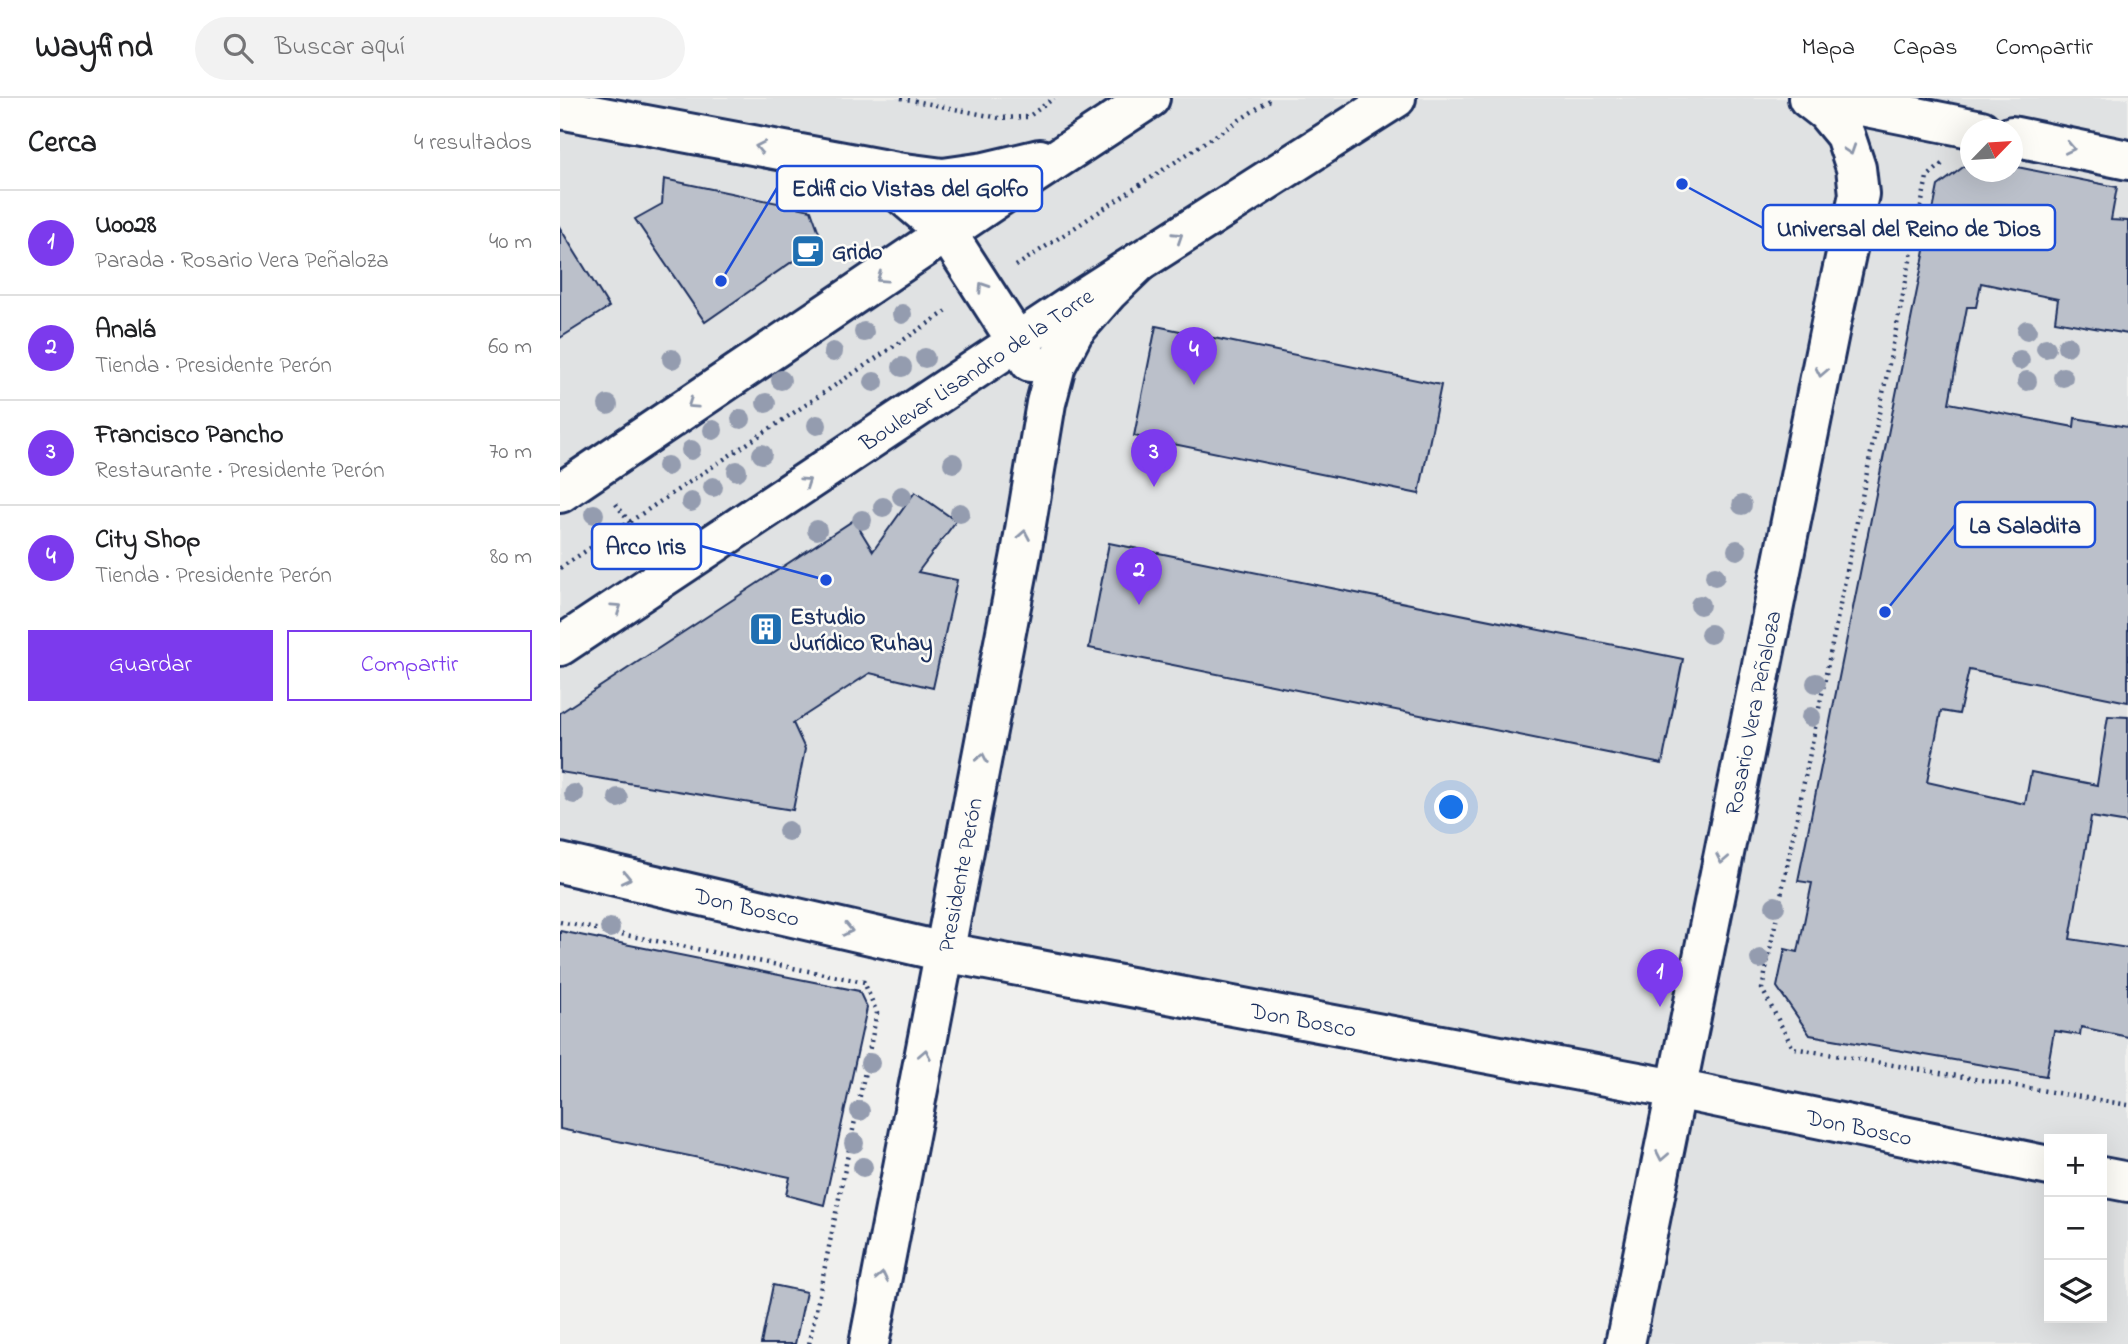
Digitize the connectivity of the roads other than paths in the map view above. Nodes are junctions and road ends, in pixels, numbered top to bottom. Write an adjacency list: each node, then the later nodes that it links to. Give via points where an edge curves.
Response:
1 (1150, 98): 8 (street)
2 (1396, 98): 12 (street, Boulevar Lisandro de la Torre, one-way to 2)
3 (1808, 98): 19 (street, Rosario Vera Peñaloza, one-way to 19, via 1845,135 1859,194)
4 (1822, 98): 6 (street)
5 (560, 108): 9 (street, one-way to 5)
6 (1960, 126)
7 (2023, 138): 10 (street, one-way to 10)
8 (1072, 149): 9 (street, via 1031,162 943,178); 11 (street)
9 (828, 159): 11 (street, Presidente Perón, via 885,180)
10 (2128, 160)
11 (947, 233): 13 (street, Presidente Perón, one-way to 11); 15 (street, one-way to 15)
12 (1139, 262): 13 (street, Boulevar Lisandro de la Torre); 14 (street, Presidente Perón, via 1074,331 1056,365)
13 (1018, 341): 14 (street, Presidente Perón); 16 (street, Boulevar Lisandro de la Torre, one-way to 13)
14 (1046, 404): 18 (street, Presidente Perón, one-way to 14)
15 (560, 493)
16 (560, 646)
17 (560, 863): 18 (street, Don Bosco, one-way to 18)
18 (944, 952): 19 (street, Don Bosco); 23 (street, Presidente Perón, one-way to 18)
19 (1676, 1089): 20 (street, Don Bosco); 24 (street, Rosario Vera Peñaloza, one-way to 24)
20 (2044, 1165)
21 (2107, 1178): 22 (street)
22 (2128, 1182)
23 (869, 1344)
24 (1625, 1344)

